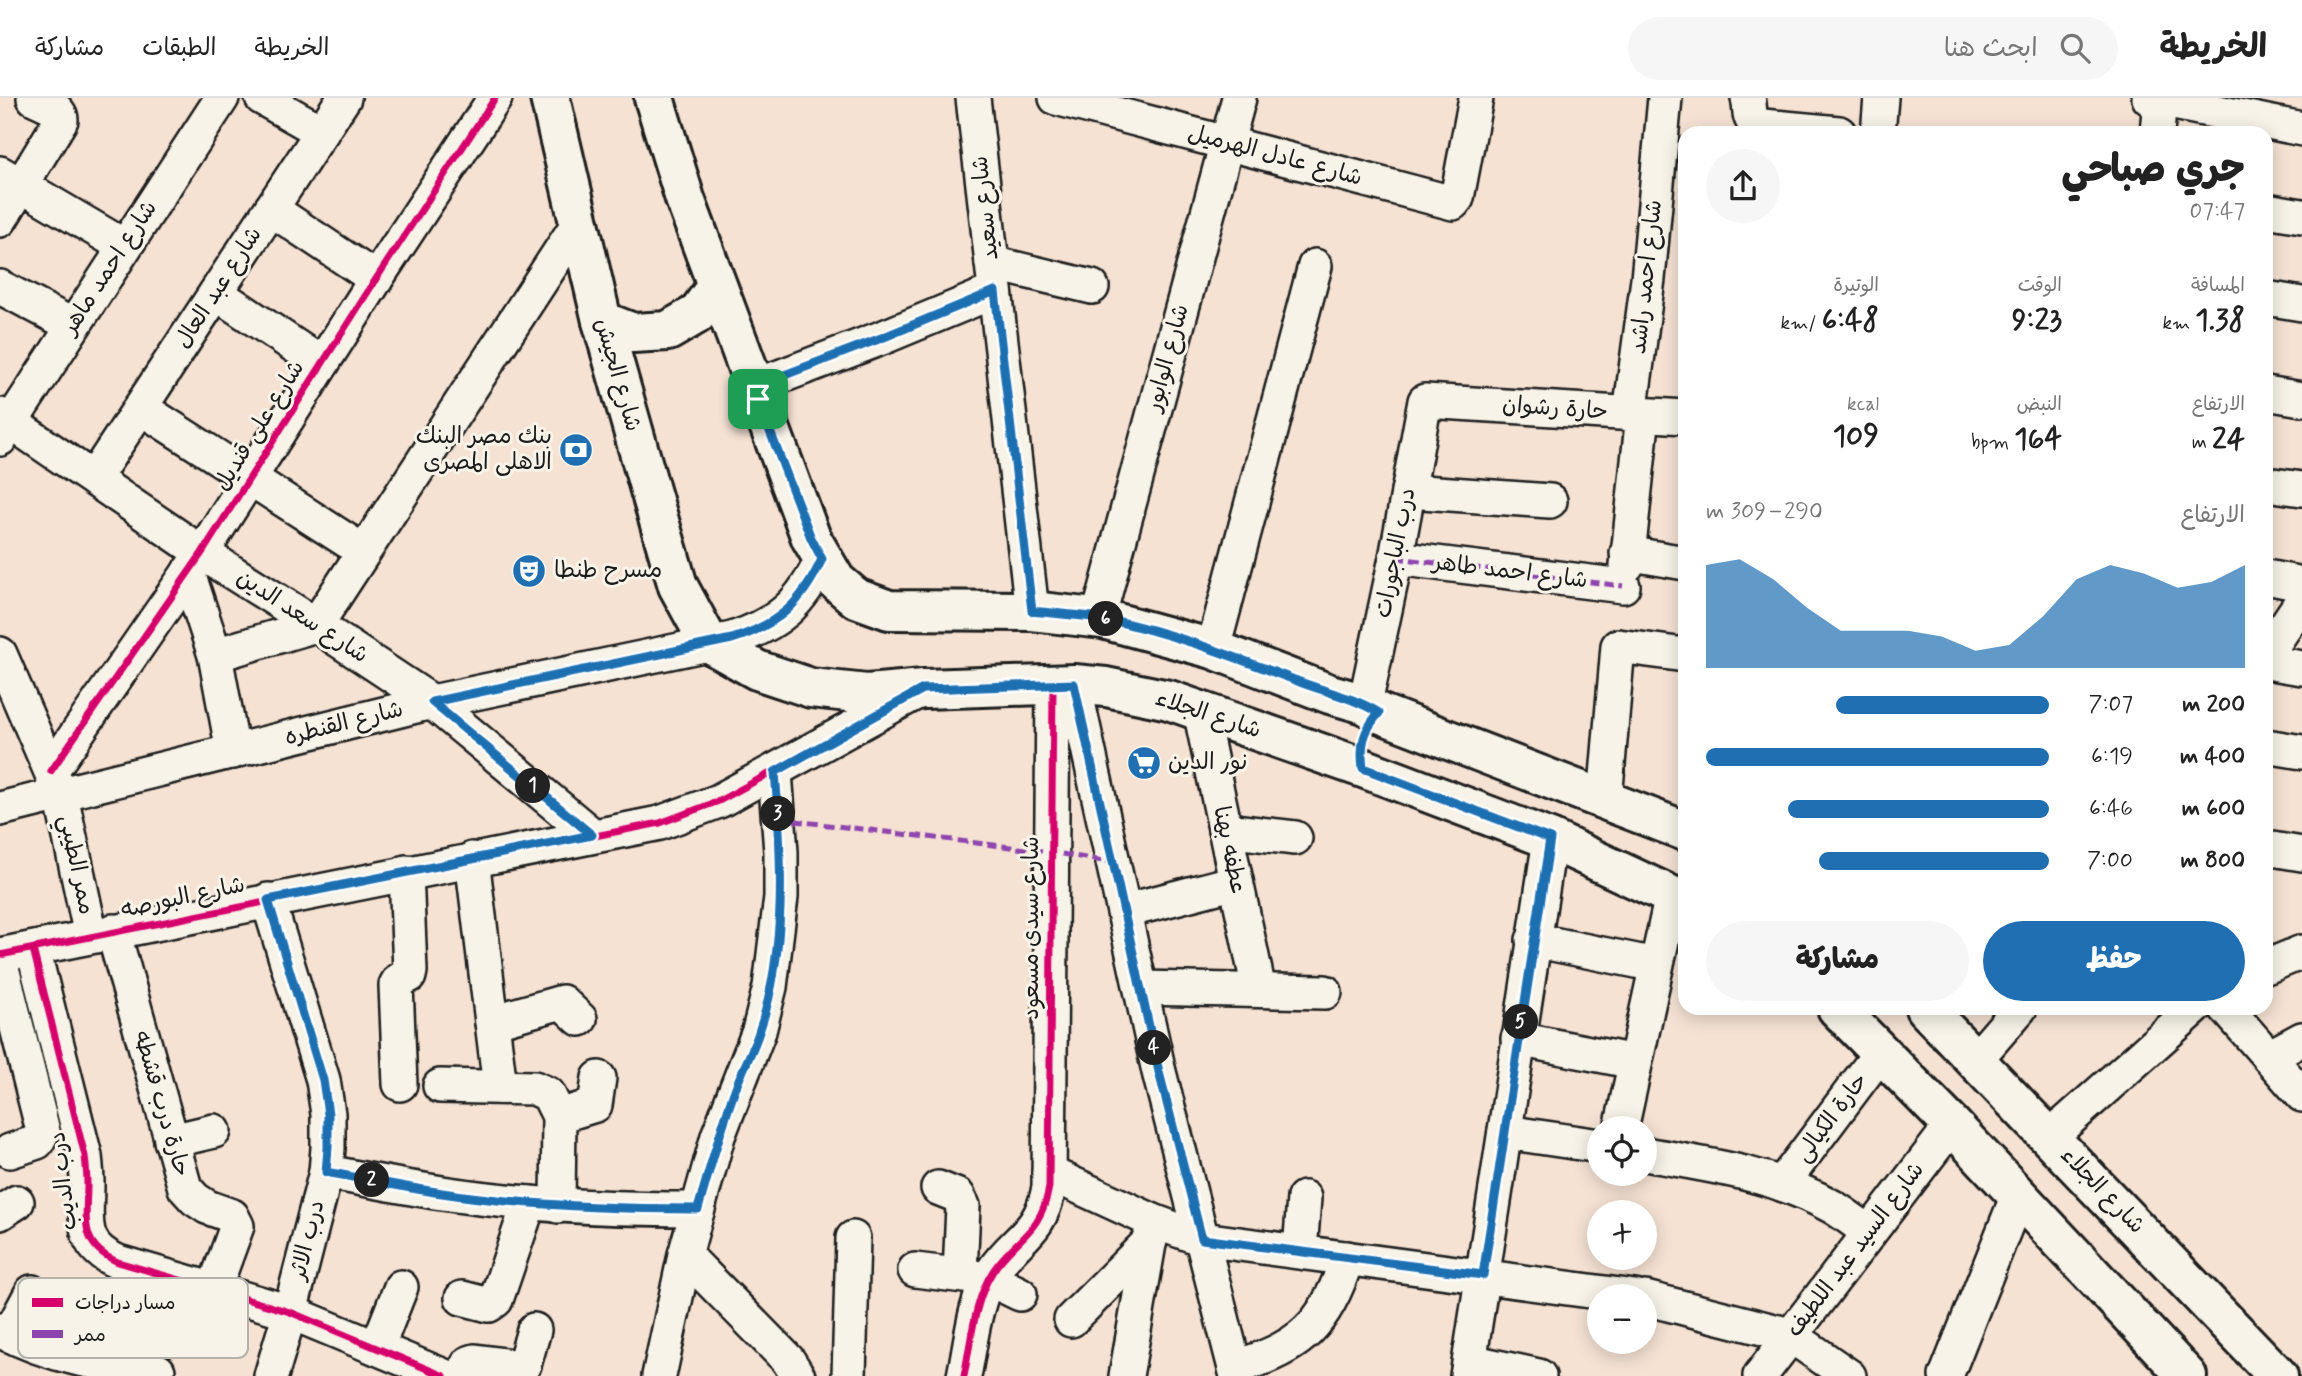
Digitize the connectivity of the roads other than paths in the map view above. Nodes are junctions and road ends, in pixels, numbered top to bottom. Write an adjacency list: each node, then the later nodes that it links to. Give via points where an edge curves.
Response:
1 (222, 98): 29 (street, شارع احمد ماهر)
2 (262, 98): 21 (street)
3 (344, 98): 21 (street, شارع عبد العال)
4 (495, 98): 32 (street, شارع على قنديل)
5 (550, 98): 28 (main road, شارع الجيش)
6 (654, 98): 33 (main road)
7 (973, 98): 31 (street, شارع سعيد)
8 (1056, 98): 15 (street, شارع عادل الهرميل)
9 (1239, 98): 22 (street, شارع الوابور)
10 (1476, 98): 22 (street, شارع عادل الهرميل, via 1453,203)
11 (1665, 98): 47 (street, شارع احمد راشد)
12 (1748, 98): 17 (street, via 1750,117)
13 (1881, 98): 18 (street)
14 (2156, 99): 19 (street); 20 (street)
15 (1096, 103): 22 (street, شارع عادل الهرميل)
16 (46, 104): 23 (street, via 61,120)
17 (1763, 126)
18 (1879, 126)
19 (2157, 126)
20 (2302, 129)
21 (322, 132): 24 (street, شارع عبد العال)
22 (1227, 142): 66 (street, شارع الوابور)
23 (10, 179): 27 (street); 29 (street)
24 (271, 209): 32 (street); 36 (street, شارع عبد العال)
25 (2273, 211): 26 (street)
26 (2302, 216)
27 (0, 220)
28 (580, 221): 39 (main road, شارع الجيش); 56 (street)
29 (124, 246): 40 (street, شارع احمد ماهر)
30 (1315, 266): 70 (street)
31 (994, 277): 35 (street); 42 (street, via 884,337); 65 (street, شارع سعيد)
32 (376, 279): 41 (street, شارع على قنديل)
33 (717, 286): 39 (main road, via 697,314 667,331 633,333); 42 (main road)
34 (0, 287): 40 (street)
35 (1092, 287)
36 (216, 293): 41 (street); 46 (street, شارع عبد العال)
37 (2273, 299): 38 (street)
38 (2302, 304)
39 (602, 321): 68 (main road, شارع الجيش, via 678,586)
40 (72, 325): 49 (street, شارع احمد ماهر)
41 (322, 364): 51 (street, شارع على قنديل)
42 (753, 387): 58 (main road)
43 (2273, 394): 44 (street)
44 (2302, 399)
45 (1425, 401): 47 (street, حارة رشوان); 54 (street, درب الباجورات)
46 (141, 408): 50 (street, شارع عبد العال); 51 (street)
47 (1637, 414): 48 (street, حارة رشوان); 61 (street, شارع احمد راشد)
48 (1678, 417)
49 (4, 426): 50 (street, شارع سعد الدين)
50 (94, 478): 59 (street, شارع سعد الدين)
51 (249, 478): 56 (street); 59 (street, شارع على قنديل)
52 (2273, 485): 53 (street)
53 (2302, 489)
54 (1408, 491): 55 (street); 57 (street, درب الباجورات)
55 (1550, 501)
56 (363, 551): 67 (street)
57 (1396, 558): 61 (street, شارع احمد طاهر); 79 (street, درب الباجورات)
58 (822, 559): 65 (main road, via 836,581 856,598 889,610); 68 (street, شارع القنطره, via 797,602 778,619 756,631)
59 (195, 563): 67 (street, شارع سعد الدين); 73 (street); 87 (street, شارع على قنديل)
60 (1678, 564): 61 (street, شارع احمد طاهر)
61 (1626, 568)
62 (2273, 578): 63 (street)
63 (2302, 583)
64 (2302, 601): 69 (street)
65 (1032, 611): 66 (main road)
66 (1098, 619): 70 (main road)
67 (316, 625): 73 (street); 78 (street, شارع سعد الدين)
68 (709, 643): 77 (main road, شارع الجلاء, via 757,670 811,688 867,694); 78 (street, شارع القنطره)
69 (2273, 644)
70 (1213, 649): 79 (main road)
71 (1678, 653): 88 (street, via 1618,646)
72 (0, 654): 87 (street, ممر الطيبي)
73 (215, 654): 83 (street)
74 (2273, 663): 75 (street)
75 (2302, 668)
76 (1064, 684): 77 (main road, شارع الجلاء); 80 (main road, شارع الجلاء, via 1138,692); 103 (street); 143 (street, شارع سيدى مسعود)
77 (923, 689): 86 (street, شارع البورصه)
78 (432, 702): 83 (street, شارع القنطره); 92 (street, شارع سعد الدين)
79 (1358, 704): 81 (main road, via 1321,726); 85 (main road, via 1369,724 1363,738); 88 (main road)
80 (1200, 710): 81 (main road, شارع الجلاء); 91 (street, عطفه بهنا)
81 (1302, 746): 85 (main road, شارع الجلاء)
82 (2273, 747): 84 (street)
83 (233, 752): 87 (street, شارع القنطره)
84 (2302, 752)
85 (1363, 768): 94 (main road, شارع الجلاء)
86 (775, 772): 92 (street, شارع البورصه, via 719,801 660,823); 149 (street, via 781,897 770,987 760,1031 718,1136)
87 (56, 783): 89 (street, شارع القنطره); 104 (street, ممر الطيبي)
88 (1605, 800): 90 (main road)
89 (0, 809)
90 (1678, 828)
91 (1225, 830): 93 (street); 99 (street, عطفه بهنا)
92 (592, 835): 97 (street, شارع البورصه)
93 (1295, 838)
94 (1550, 839): 100 (main road, شارع الجلاء); 105 (street)
95 (2273, 849): 96 (street)
96 (2302, 854)
97 (472, 859): 98 (street, شارع البورصه); 120 (street)
98 (406, 872): 101 (street, شارع البورصه); 128 (street, via 410,971 396,985)
99 (1236, 882): 103 (street); 112 (street, عطفه بهنا)
100 (1678, 899)
101 (268, 900): 104 (street, شارع البورصه); 142 (street, درب الاثر, via 323,1080 328,1114)
102 (1678, 902): 110 (street)
103 (1125, 911): 111 (street)
104 (102, 934): 106 (street, شارع البورصه); 138 (street, حارة درب قشطه)
105 (1533, 940): 110 (street); 121 (street)
106 (33, 949): 108 (street, شارع البورصه); 160 (street, درب الديب, via 85,1156 87,1233 100,1252 117,1262)
107 (2302, 952): 109 (street)
108 (0, 958): 140 (street, via 43,1130 37,1142)
109 (2273, 964)
110 (1656, 965): 126 (street)
111 (1141, 988): 112 (street); 153 (street)
112 (1259, 990): 113 (street)
113 (1325, 992)
114 (1844, 1015): 123 (main road)
115 (1932, 1015): 125 (main road, شارع الجلاء)
116 (2014, 1015): 125 (street)
117 (2187, 1015): 137 (street)
118 (2232, 1015): 124 (street)
119 (580, 1019): 120 (street, via 562,1002)
120 (492, 1022): 130 (street)
121 (1518, 1039): 126 (street); 136 (street)
122 (2302, 1040): 124 (street)
123 (1881, 1052): 134 (main road); 144 (street, حارة الكيالى)
124 (2269, 1057): 131 (street)
125 (1976, 1059): 137 (main road, شارع الجلاء)
126 (1635, 1062): 133 (street)
127 (599, 1078): 132 (street, via 595,1105)
128 (400, 1084)
129 (440, 1086): 130 (street)
130 (500, 1087): 132 (street, via 534,1088 548,1094)
131 (2302, 1095)
132 (559, 1116): 148 (street)
133 (1624, 1116)
134 (1952, 1125): 146 (main road); 151 (street, شارع السيد عبد اللطيف)
135 (214, 1131): 138 (street)
136 (1504, 1132): 139 (street); 158 (street)
137 (2050, 1137): 193 (main road, شارع الجلاء)
138 (171, 1141): 161 (street, حارة درب قشطه, via 186,1188 207,1207 232,1216 237,1226)
139 (1587, 1144)
140 (10, 1151)
141 (1657, 1156): 144 (street)
142 (326, 1172): 148 (street, via 442,1193); 168 (street, درب الاثر)
143 (1049, 1173): 150 (street); 159 (street, شارع سيدى مسعود, via 1042,1213)
144 (1782, 1184): 151 (street, via 1834,1208)
145 (938, 1188): 159 (street, via 962,1202)
146 (2018, 1195): 191 (street); 192 (main road)
147 (1304, 1198): 154 (street)
148 (544, 1204): 149 (street); 165 (street, via 496,1300 489,1305)
149 (698, 1209): 155 (street)
150 (1152, 1231): 153 (street); 170 (street); 187 (street)
151 (1869, 1232): 173 (street, شارع السيد عبد اللطيف)
152 (853, 1238): 185 (street, via 862,1341)
153 (1202, 1239): 154 (street); 179 (street)
154 (1300, 1251): 156 (street)
155 (685, 1255): 183 (street); 184 (street, via 788,1360)
156 (1348, 1258): 158 (street); 179 (street, via 1338,1290 1320,1318 1296,1341)
157 (915, 1270): 159 (street)
158 (1483, 1275): 163 (street); 176 (street)
159 (974, 1276): 164 (street); 186 (street, via 981,1299)
160 (174, 1278)
161 (218, 1278)
162 (401, 1287): 174 (street)
163 (1587, 1290)
164 (1020, 1294)
165 (462, 1298)
166 (248, 1299): 168 (street, درب الديب)
167 (1657, 1301): 173 (street)
168 (290, 1312): 174 (street, درب الديب); 180 (street, درب الاثر)
169 (18, 1313): 172 (street)
170 (1071, 1320)
171 (534, 1330): 182 (street, via 523,1365 475,1361)
172 (5, 1333)
173 (1790, 1335): 189 (street, شارع السيد عبد اللطيف); 190 (street)
174 (377, 1348): 181 (street, درب الديب)
175 (72, 1358): 177 (street)
176 (1469, 1369): 188 (street)
177 (115, 1371): 178 (street)
178 (158, 1371)
179 (1236, 1372)
180 (271, 1376)
181 (444, 1376)
182 (461, 1376)
183 (659, 1376)
184 (798, 1376)
185 (849, 1376)
186 (964, 1376)
187 (1126, 1376)
188 (1539, 1376)
189 (1760, 1376)
190 (1849, 1376)
191 (1946, 1376)
192 (2187, 1376)
193 (2278, 1376)

